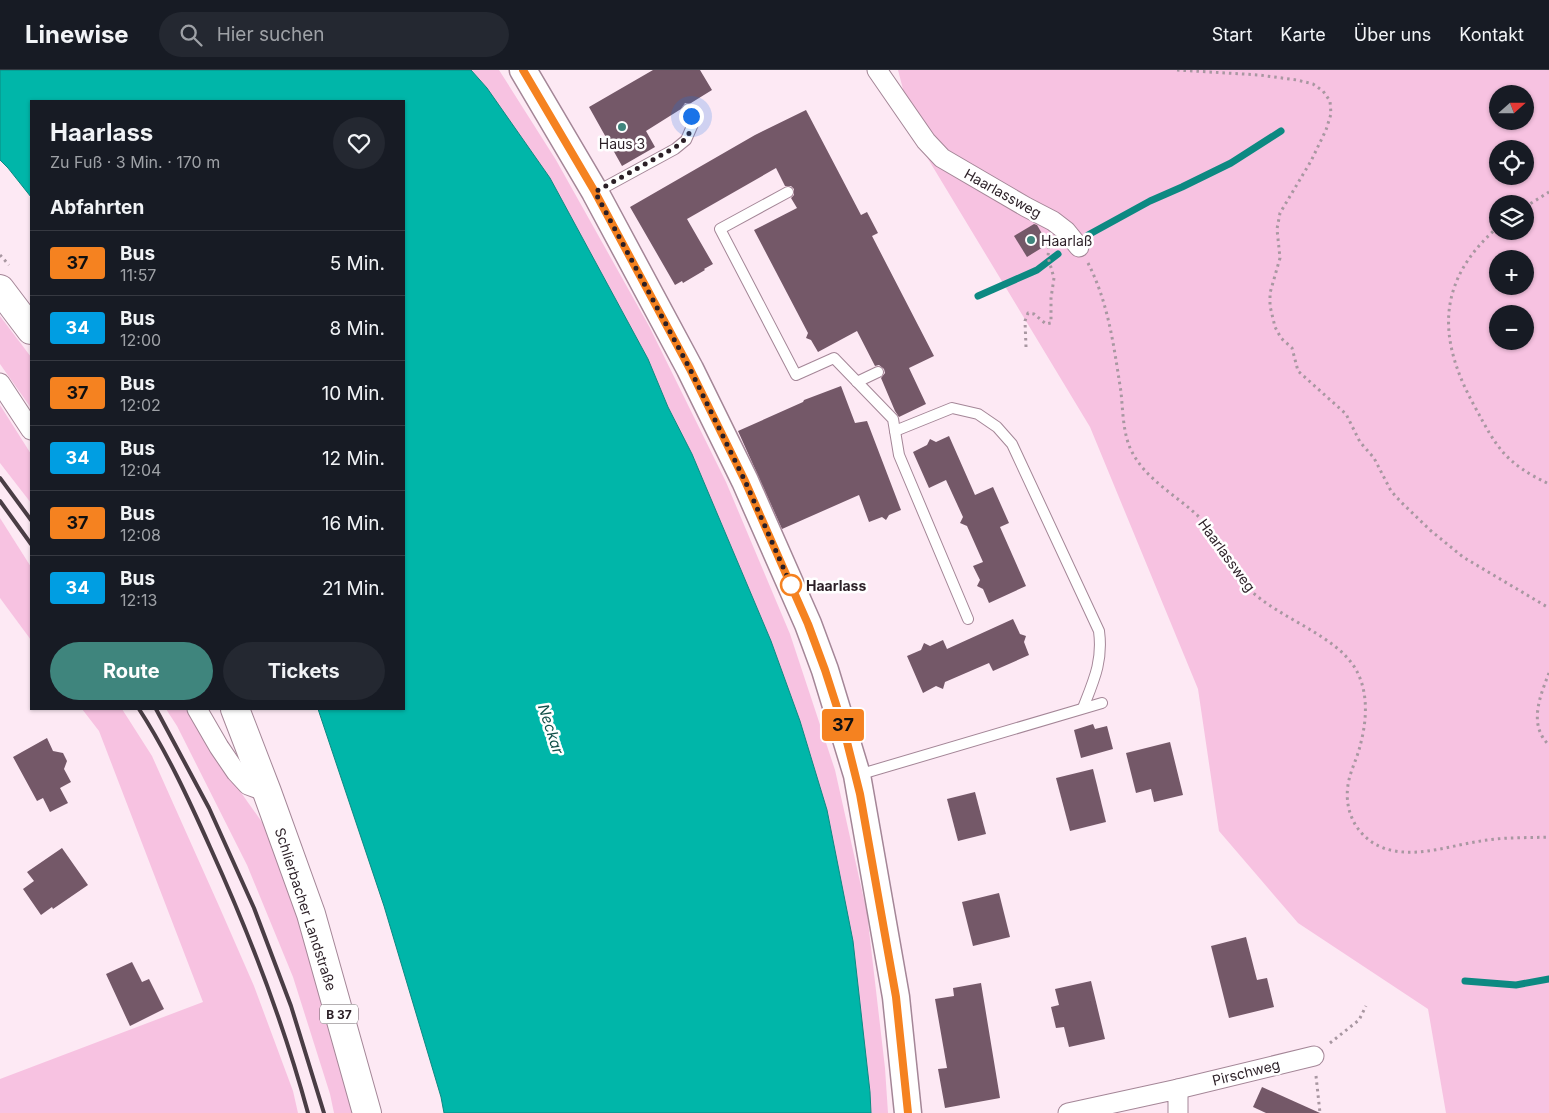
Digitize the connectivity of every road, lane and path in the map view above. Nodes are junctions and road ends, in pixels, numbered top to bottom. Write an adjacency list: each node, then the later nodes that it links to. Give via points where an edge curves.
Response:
1 (523, 70): 5 (main road)
2 (877, 70): 11 (street, Haarlassweg, via 926,141 942,158 1054,221)
3 (1177, 70): 21 (path, via 1297,80 1313,84 1330,101 1331,114 1326,130 1280,213 1277,229 1280,258 1270,293 1275,327 1292,348 1298,371 1346,414 1360,442 1374,458 1400,502 1463,558)
4 (688, 109): 5 (lane, via 693,124 686,140)
5 (595, 192): 29 (main road, via 666,323 745,481 808,624)
6 (788, 192): 16 (lane, via 720,229 796,376 834,358)
7 (1549, 192): 8 (path)
8 (1534, 201)
9 (1489, 236): 20 (path, via 1473,251 1455,281 1448,318 1450,350 1466,392 1498,448 1529,474)
10 (1049, 243): 14 (path, via 1048,257 1054,278 1051,323 1046,324 1028,313 1025,321)
11 (1079, 247): 31 (path, Haarlassweg, via 1092,269 1112,329 1131,452 1151,477 1200,518 1249,589 1340,650 1361,680 1366,709 1347,796 1356,828 1376,844 1409,852 1483,840)
12 (0, 289): 13 (main road)
13 (30, 329)
14 (1026, 347)
15 (878, 372): 16 (lane)
16 (857, 382): 19 (lane, via 893,419)
17 (0, 383): 18 (street)
18 (30, 428)
19 (895, 431): 22 (lane, via 899,455); 25 (lane, via 952,408 978,414 997,427 1012,444 1099,631 1098,668)
20 (1549, 484)
21 (1549, 608)
22 (968, 619)
23 (1549, 673): 28 (path, via 1537,719 1540,734)
24 (1102, 703): 25 (lane)
25 (1083, 708): 29 (lane)
26 (198, 710): 30 (street, via 242,778 248,785)
27 (234, 710): 30 (main road, Schlierbacher Landstraße / B 37)
28 (1549, 745)
29 (857, 776): 36 (main road, via 896,997)
30 (267, 792): 35 (main road, Schlierbacher Landstraße / B 37, via 311,914)
31 (1549, 838)
32 (1366, 1006): 33 (path, via 1359,1020)
33 (1315, 1065): 34 (street, Pirschweg); 39 (path)
34 (1178, 1089): 37 (street, Pirschweg); 38 (street)
35 (367, 1113)
36 (908, 1113)
37 (1068, 1113)
38 (1178, 1113)
39 (1320, 1113)

